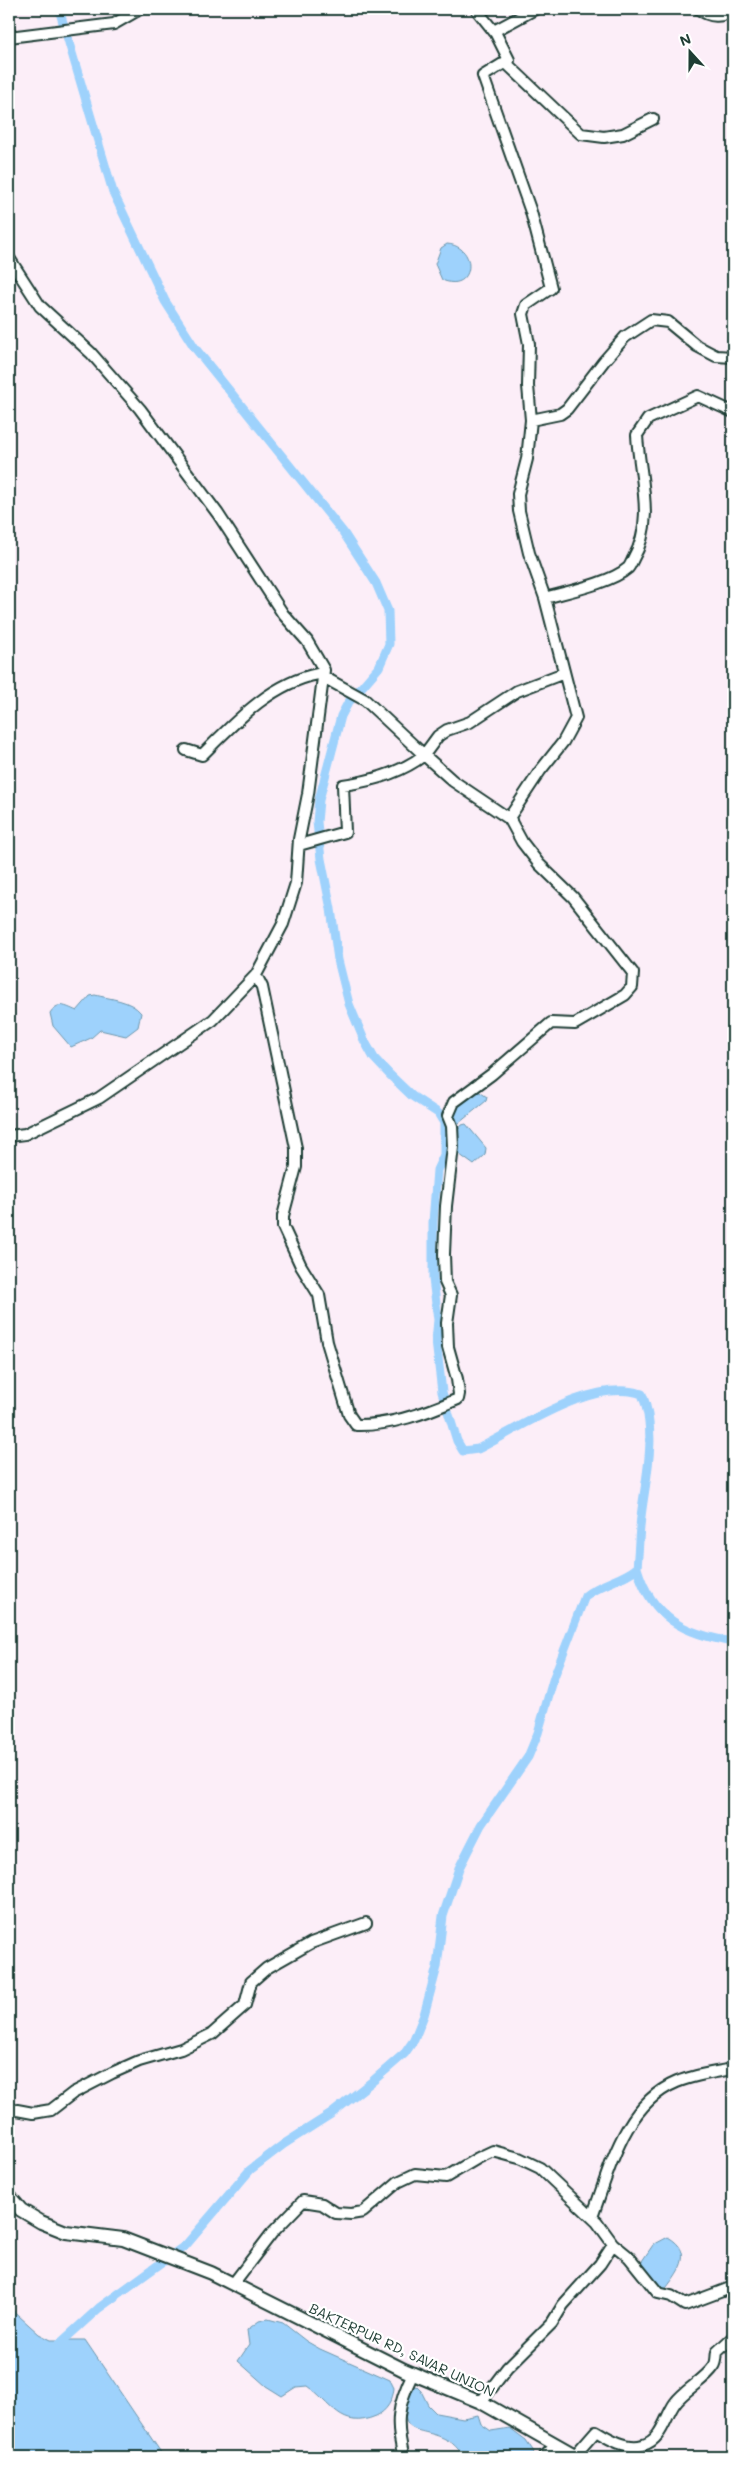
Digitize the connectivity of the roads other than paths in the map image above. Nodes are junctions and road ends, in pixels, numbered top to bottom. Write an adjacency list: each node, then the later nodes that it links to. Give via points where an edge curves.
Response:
1 (140, 9): 7 (street, via 114,24)
2 (476, 9): 6 (street)
3 (535, 9): 6 (street)
4 (699, 9): 5 (street, via 716,16)
5 (732, 9)
6 (494, 31): 8 (street, via 509,60)
7 (9, 37)
8 (505, 62): 9 (street, via 581,134 604,137 622,134); 13 (street, via 483,76 528,203 551,288 526,305 522,314 529,344)
9 (653, 119)
10 (9, 258): 16 (street, via 40,306 91,353 172,451 284,614 308,641)
11 (733, 358): 13 (street, via 716,356 697,346 668,322 651,320 625,337 567,409 560,414)
12 (733, 412): 14 (street, via 698,396 648,419 636,435 645,529 628,568 604,580)
13 (531, 420): 14 (street, via 527,459 518,494 519,511)
14 (545, 598): 15 (street)
15 (564, 673): 18 (street, via 517,691 470,722 448,730 438,736); 19 (street, via 576,718 509,818)
16 (324, 675): 17 (street, via 301,677 272,692 202,755); 18 (street, via 365,700); 20 (street)
17 (186, 750)
18 (424, 755): 19 (street, via 453,781); 20 (street, via 413,764 372,781 343,784 344,832)
19 (511, 820): 21 (street, via 528,849 573,897 633,973 632,987 575,1024 551,1023 454,1102 448,1116 453,1147 444,1254 446,1282 451,1295 448,1347 460,1394 458,1400 372,1426 356,1425 349,1415 327,1342 319,1295 283,1227 296,1167 296,1148 264,996)
20 (299, 844): 21 (street, via 296,883 283,924)
21 (256, 975): 22 (street, via 212,1020 100,1098 25,1134)
22 (9, 1136)
23 (366, 1923): 25 (street, via 311,1943 266,1968 252,1982 245,2005 212,2034 182,2049 139,2061 112,2073 73,2093 50,2110 33,2113)
24 (733, 2069): 27 (street, via 677,2082 651,2098 623,2135)
25 (9, 2111)
26 (9, 2196): 29 (street, BAKTERPUR RD, SAVAR UNION, via 22,2210 66,2232 123,2239)
27 (592, 2217): 28 (street); 29 (street, via 540,2168 519,2158 493,2152 446,2177 415,2174 398,2182 363,2212 336,2213 322,2204 303,2201 272,2233)
28 (613, 2244): 30 (street, via 629,2257 658,2293 671,2296 685,2305); 33 (street, via 552,2323 507,2368)
29 (233, 2284): 32 (street, BAKTERPUR RD, SAVAR UNION)
30 (733, 2287)
31 (733, 2337): 35 (street, via 717,2352 716,2364 708,2374 675,2402 659,2434 644,2445 630,2446 596,2431)
32 (412, 2373): 33 (street, BAKTERPUR RD, SAVAR UNION); 36 (street, via 396,2424)
33 (481, 2402): 34 (street, BAKTERPUR RD, SAVAR UNION)
34 (556, 2445): 35 (street, BAKTERPUR RD, SAVAR UNION); 37 (street)
35 (576, 2456)
36 (404, 2457)
37 (544, 2457)

